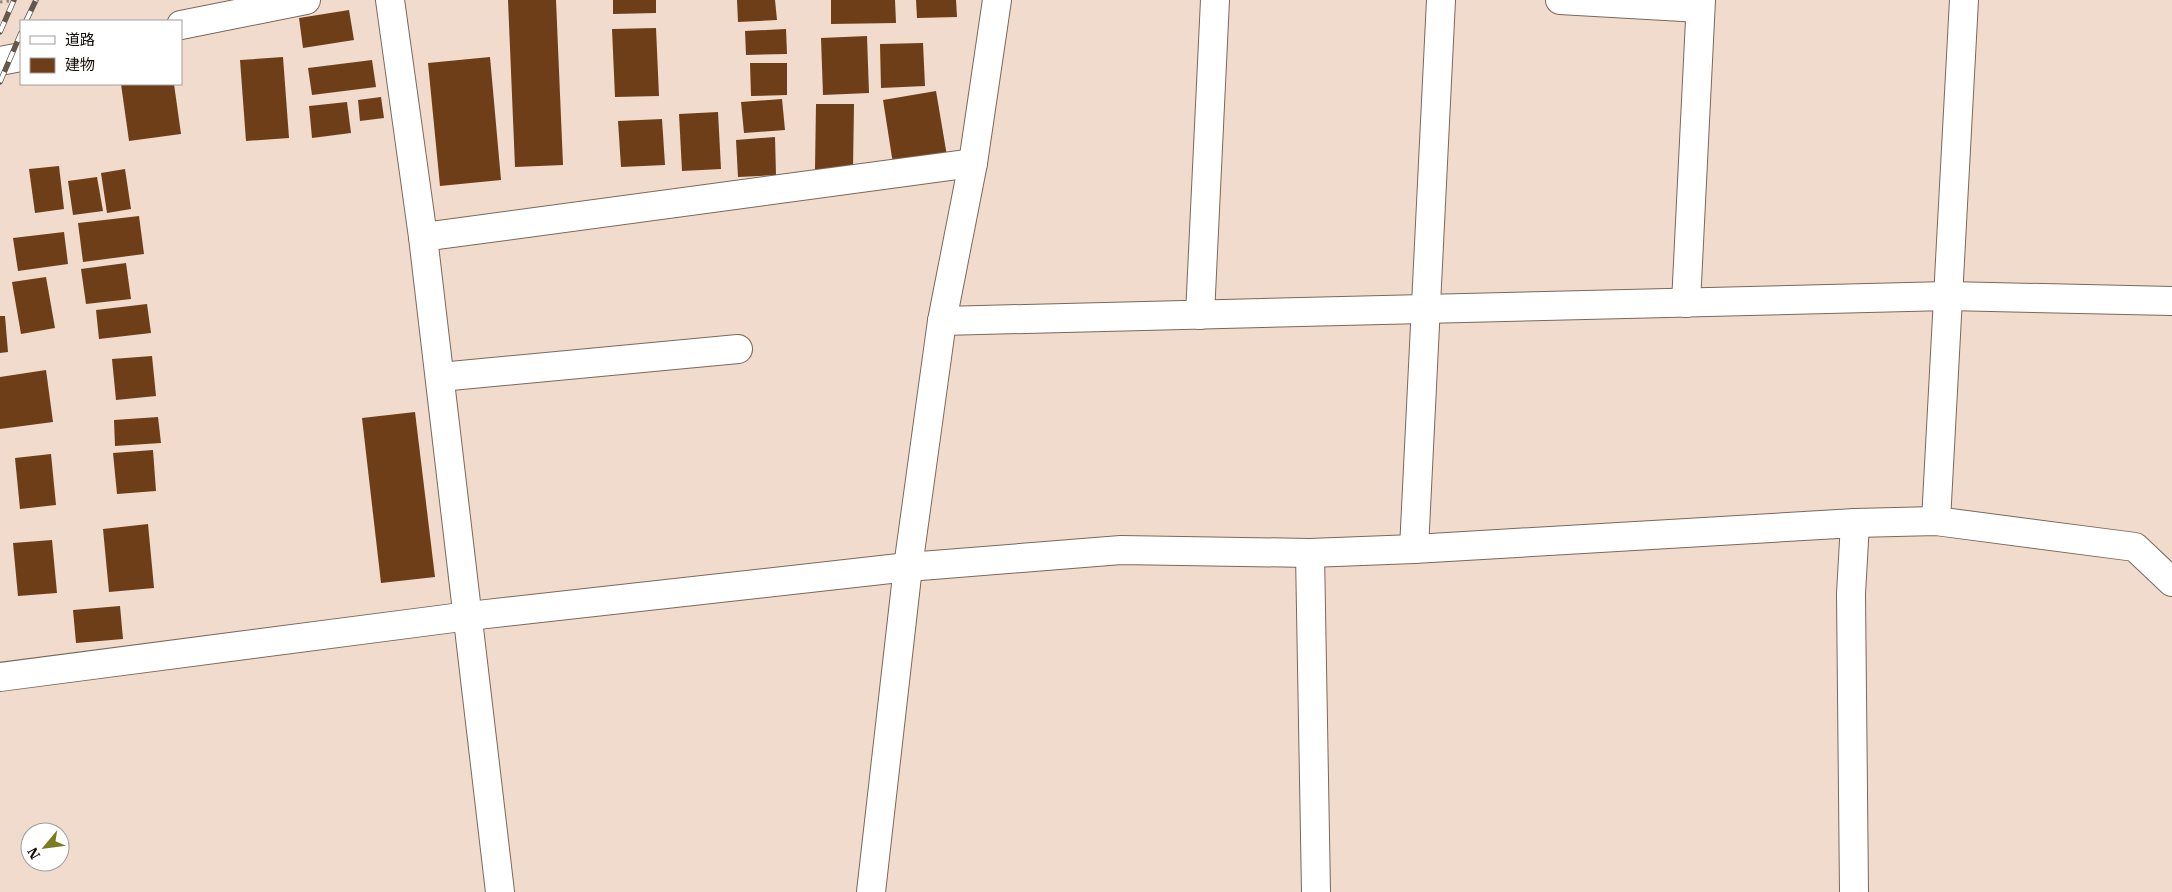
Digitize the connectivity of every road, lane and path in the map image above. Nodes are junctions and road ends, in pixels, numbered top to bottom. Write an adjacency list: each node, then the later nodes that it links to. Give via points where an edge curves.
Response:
1 (19, 0): 9 (path)
2 (306, 0): 11 (street)
3 (390, 0): 15 (street)
4 (997, 0): 14 (street)
5 (1216, 0): 20 (street)
6 (1442, 0): 19 (street)
7 (1560, 0): 10 (street)
8 (1964, 0): 16 (street)
9 (0, 2)
10 (1700, 4): 18 (street)
11 (182, 25)
12 (20, 57): 13 (street)
13 (0, 61)
14 (973, 163): 15 (street); 21 (street)
15 (423, 237): 23 (street)
16 (1948, 296): 17 (street); 18 (street); 24 (street)
17 (2172, 301)
18 (1686, 303): 19 (street)
19 (1427, 310): 20 (street); 26 (street)
20 (1200, 315): 21 (street)
21 (942, 321): 28 (street)
22 (738, 349): 23 (street)
23 (440, 377): 30 (street)
24 (1936, 521): 25 (street); 29 (street, via 2135,547)
25 (1854, 524): 26 (street); 35 (street, via 1851,594)
26 (1414, 549): 27 (street)
27 (1310, 552): 28 (street, via 1120,550); 34 (street)
28 (908, 567): 30 (street); 33 (street)
29 (2172, 582)
30 (469, 616): 31 (street); 32 (street)
31 (0, 677)
32 (500, 892)
33 (871, 892)
34 (1316, 892)
35 (1854, 892)

